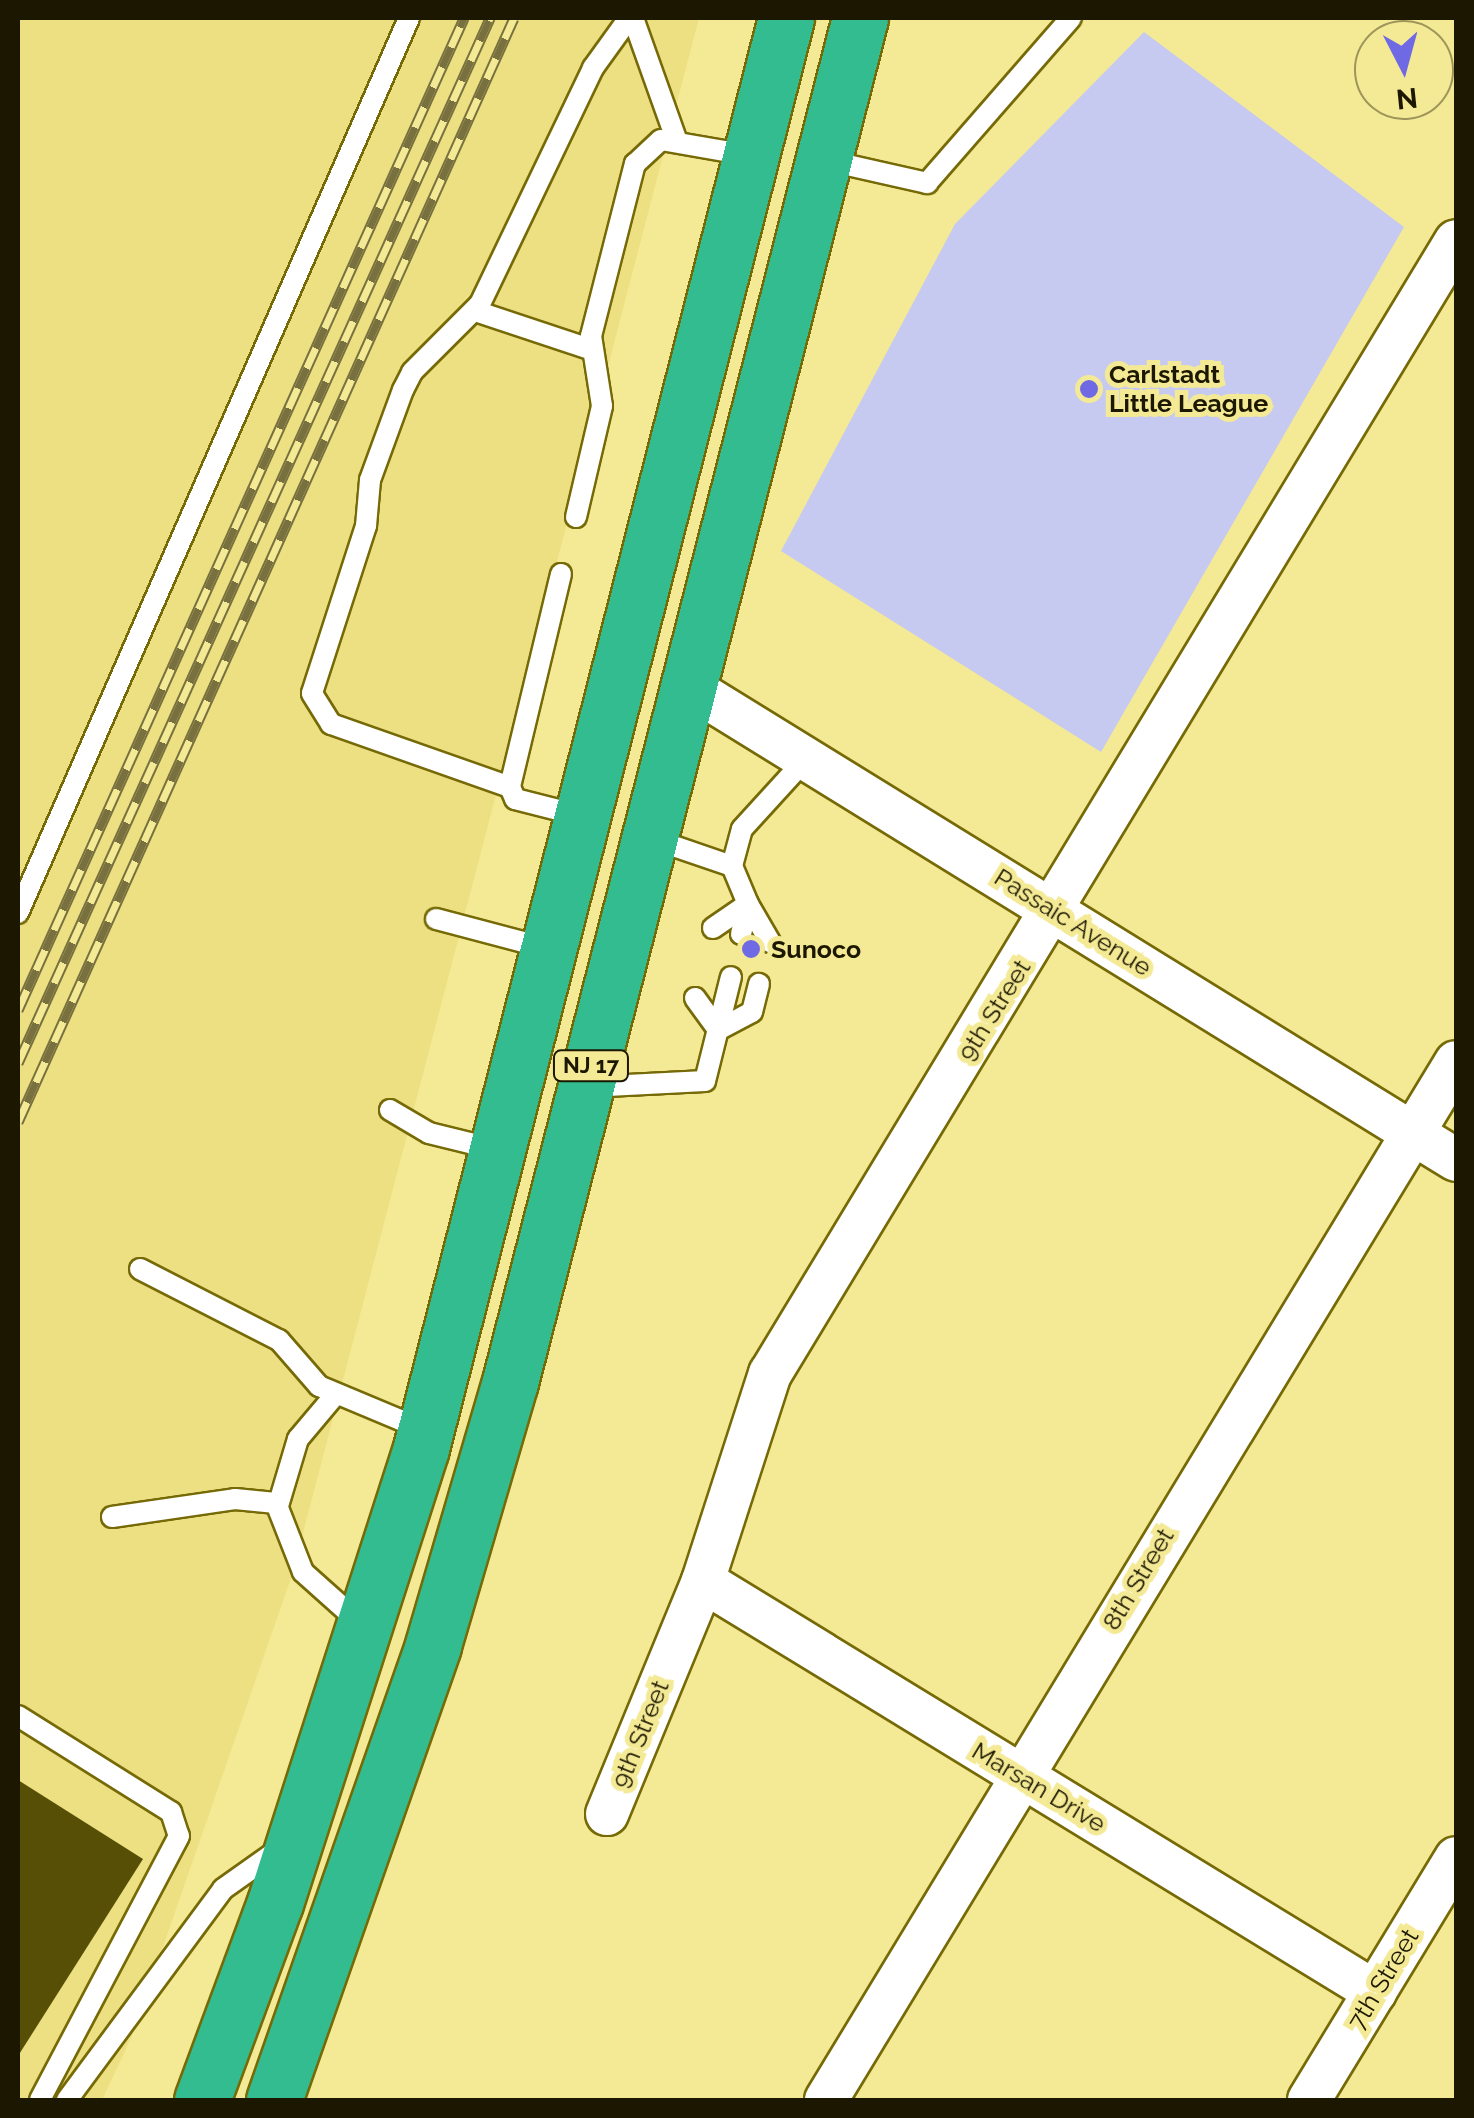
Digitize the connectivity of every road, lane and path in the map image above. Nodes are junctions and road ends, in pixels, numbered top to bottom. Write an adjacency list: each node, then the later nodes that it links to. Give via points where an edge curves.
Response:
1 (409, 18): 22 (lane)
2 (631, 18): 6 (lane); 10 (lane, via 594,68)
3 (786, 18): 7 (highway, NJ 17)
4 (860, 18): 8 (highway, NJ 17)
5 (1070, 18): 8 (lane, via 927,183)
6 (676, 139): 7 (lane); 11 (lane, via 648,148 624,187)
7 (749, 155): 17 (highway, NJ 17)
8 (824, 160): 14 (highway, NJ 17)
9 (1456, 241): 21 (street, 9th Street)
10 (475, 311): 11 (lane); 16 (lane, via 412,372 403,390 370,480 366,526 312,693 331,724)
11 (590, 349): 12 (lane, via 602,406)
12 (576, 517)
13 (562, 574): 16 (lane)
14 (688, 686): 15 (street, Passaic Avenue); 18 (highway, NJ 17)
15 (806, 759): 19 (lane, via 742,829); 21 (street, Passaic Avenue)
16 (510, 788): 17 (lane, via 516,799)
17 (581, 816): 27 (highway, NJ 17)
18 (649, 837): 19 (lane); 33 (highway, NJ 17)
19 (732, 866): 20 (lane)
20 (748, 904): 24 (lane); 25 (lane); 26 (lane)
21 (1054, 910): 35 (street, Passaic Avenue); 43 (street, 9th Street, via 770,1374)
22 (18, 913)
23 (436, 919): 27 (lane)
24 (713, 928)
25 (741, 934)
26 (770, 942)
27 (548, 948): 36 (highway, NJ 17)
28 (731, 977): 31 (lane)
29 (760, 984): 31 (lane, via 752,1012)
30 (696, 998): 31 (lane)
31 (718, 1030): 33 (lane, via 706,1081)
32 (1456, 1062): 35 (street, 8th Street)
33 (586, 1086): 54 (highway, NJ 17, via 434,1645)
34 (390, 1110): 36 (lane, via 429,1133)
35 (1411, 1132): 37 (street, Passaic Avenue); 46 (street, 8th Street)
36 (497, 1150): 40 (highway, NJ 17)
37 (1456, 1160)
38 (140, 1269): 39 (lane, via 258,1326)
39 (335, 1395): 40 (lane); 41 (lane, via 298,1439)
40 (426, 1430): 44 (highway, NJ 17)
41 (278, 1506): 42 (lane, via 235,1499); 44 (lane, via 310,1582)
42 (112, 1516)
43 (702, 1581): 46 (street, Marsan Drive); 47 (street, 9th Street)
44 (365, 1628): 48 (highway, NJ 17)
45 (18, 1716): 51 (lane, via 171,1812 179,1836)
46 (1018, 1774): 50 (street, Marsan Drive); 55 (street, 8th Street)
47 (608, 1814)
48 (296, 1838): 52 (lane, via 223,1889); 53 (highway, NJ 17)
49 (1456, 1858): 50 (street, 7th Street)
50 (1375, 1992): 56 (street, 7th Street)
51 (40, 2100)
52 (67, 2100)
53 (202, 2100)
54 (274, 2100)
55 (826, 2100)
56 (1309, 2100)

